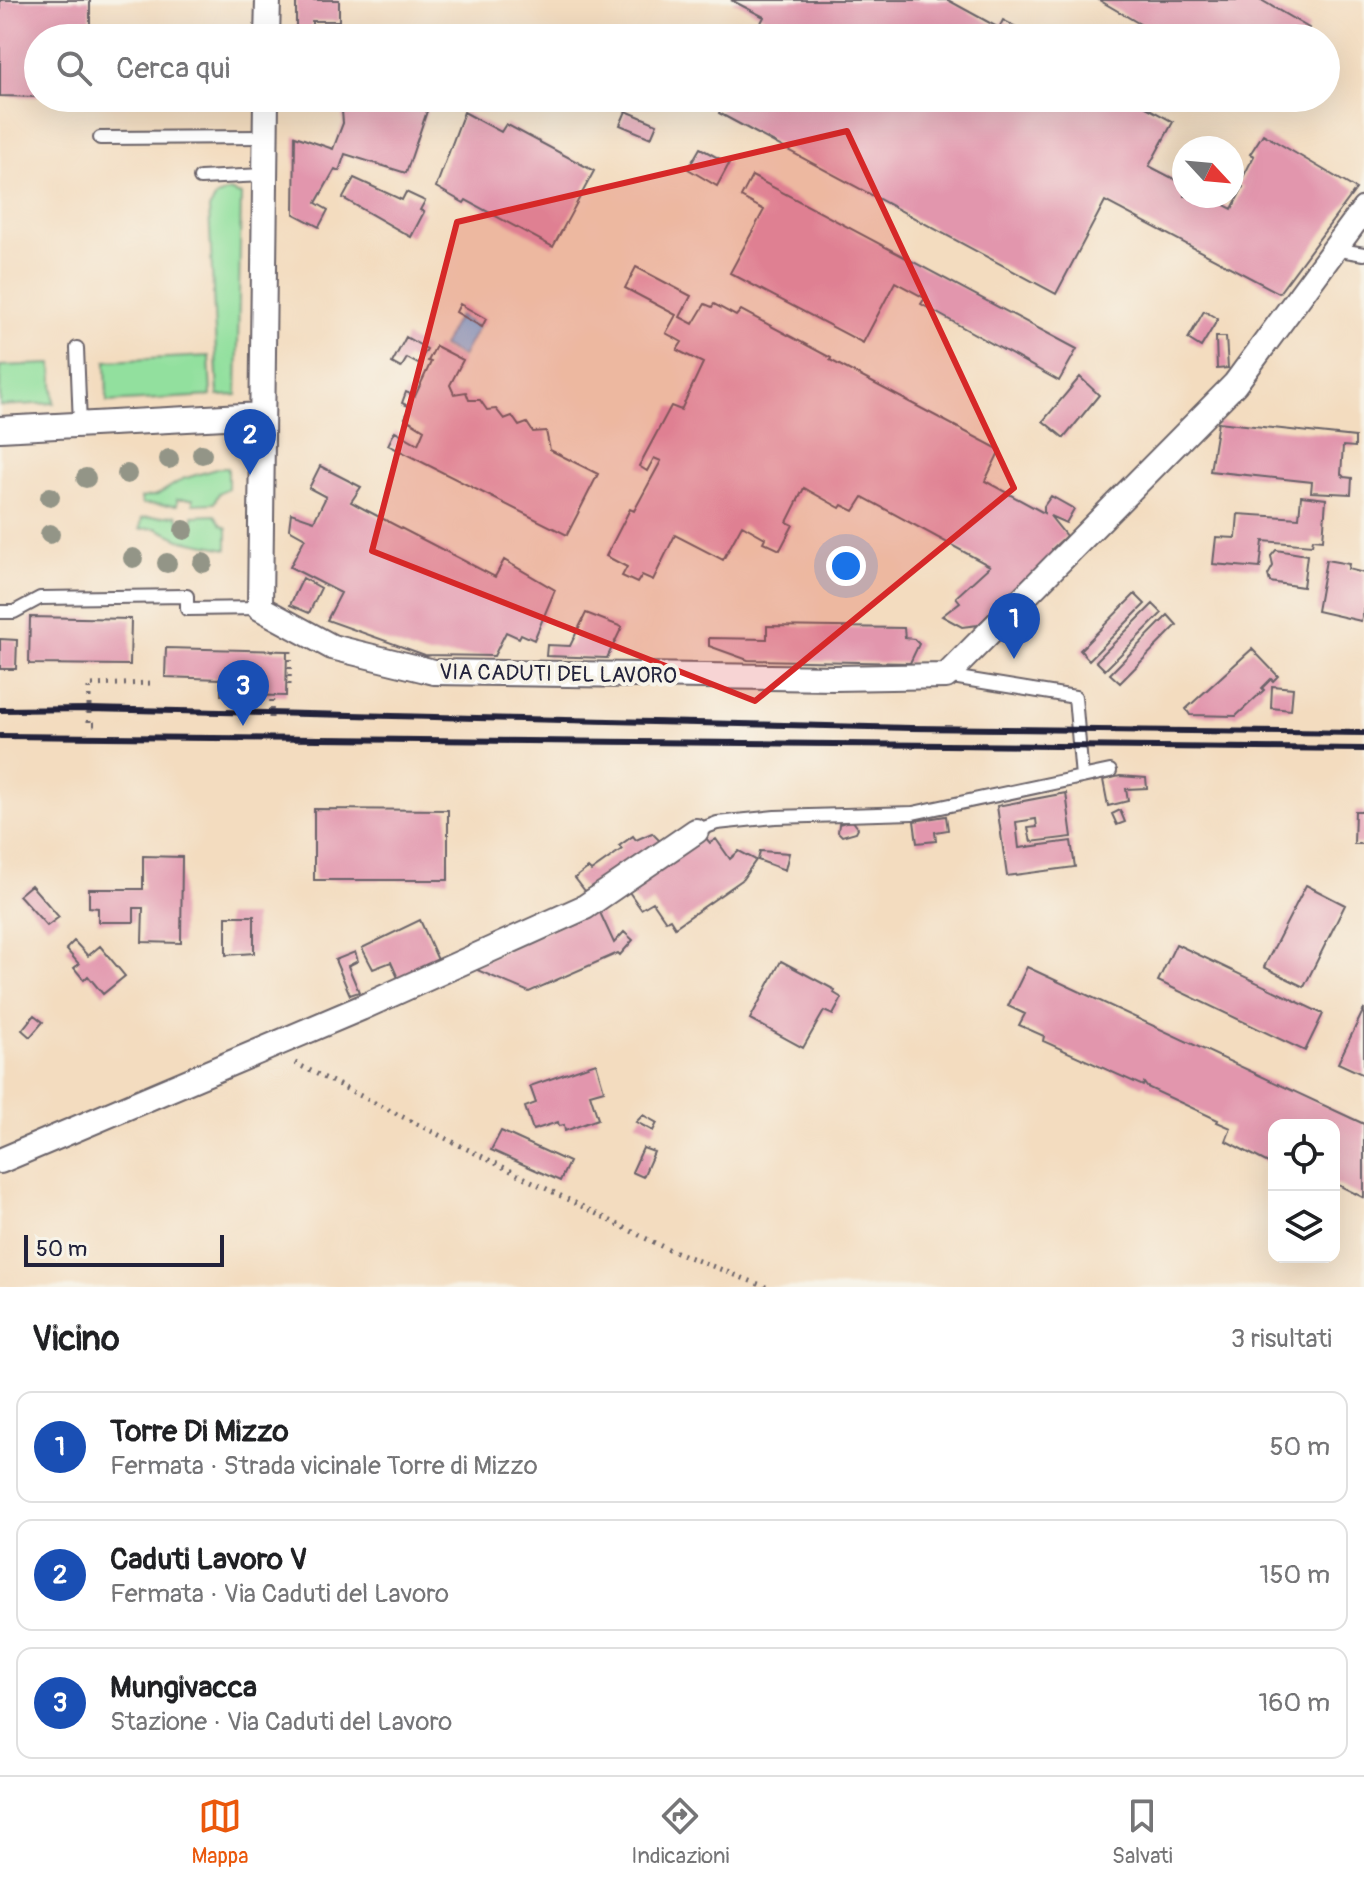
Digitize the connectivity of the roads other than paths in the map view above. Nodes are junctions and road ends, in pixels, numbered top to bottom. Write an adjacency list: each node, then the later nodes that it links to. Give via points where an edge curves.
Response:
1 (268, 0): 2 (street)
2 (267, 24)
3 (266, 112): 4 (street)
4 (265, 137): 5 (lane); 6 (street)
5 (100, 138)
6 (264, 175): 7 (lane); 12 (street)
7 (200, 178)
8 (1364, 209): 9 (street)
9 (1334, 249): 10 (lane); 17 (street, via 1235,384)
10 (1364, 254)
11 (77, 348): 13 (lane)
12 (262, 415): 13 (street); 15 (street)
13 (80, 425): 14 (street)
14 (0, 429)
15 (260, 608): 16 (lane, via 187,609 187,596 40,598 14,612); 17 (street, VIA CADUTI DEL LAVORO, via 332,647 434,672)
16 (0, 612)
17 (946, 676): 19 (lane, via 1075,697)
18 (1110, 771): 19 (lane)
19 (1082, 777): 20 (lane, via 913,813 775,817 717,823)
20 (696, 831): 21 (street, via 585,907)
21 (0, 1161)

